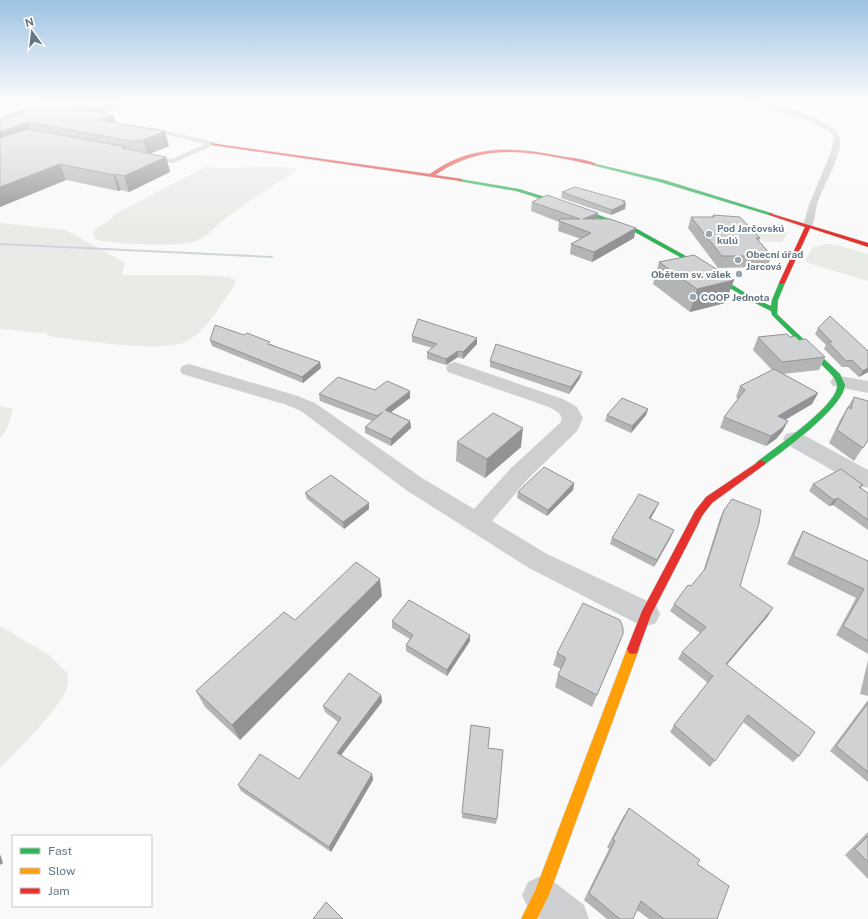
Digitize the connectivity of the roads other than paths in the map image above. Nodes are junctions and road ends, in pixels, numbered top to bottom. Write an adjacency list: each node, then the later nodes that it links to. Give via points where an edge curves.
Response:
1 (212, 144): 3 (lane, via 173,161); 4 (street)
2 (836, 144): 5 (lane, via 814,202)
3 (141, 159)
4 (432, 175): 5 (street, via 454,160 470,155 508,152 544,155 664,181); 7 (street, via 517,190 625,226 659,242)
5 (808, 226): 6 (street); 7 (street)
6 (868, 245)
7 (773, 310): 10 (street, via 776,317 835,373)
8 (455, 368): 14 (street, via 562,406 573,417 570,426 519,474)
9 (190, 370): 14 (street, via 308,407 414,484)
10 (840, 382): 11 (street); 12 (street, via 837,398)
11 (868, 387)
12 (794, 439): 13 (street); 15 (street, via 717,494 704,507)
13 (868, 480)
14 (476, 523): 15 (street, via 550,568)
15 (646, 614): 16 (street)
16 (535, 907): 17 (street)
17 (570, 919)

